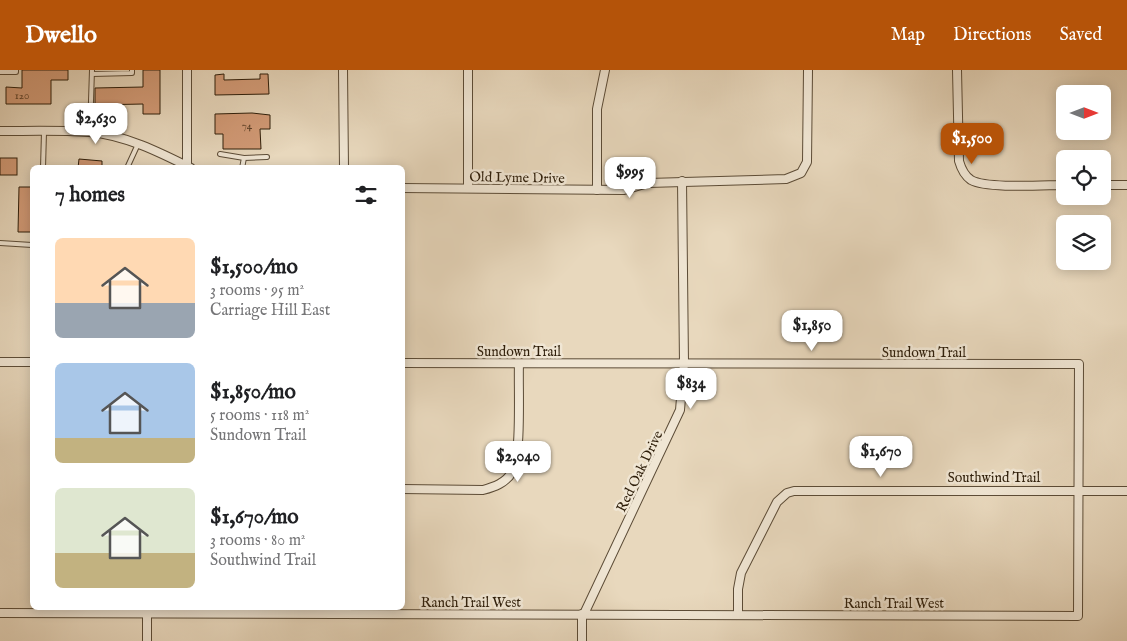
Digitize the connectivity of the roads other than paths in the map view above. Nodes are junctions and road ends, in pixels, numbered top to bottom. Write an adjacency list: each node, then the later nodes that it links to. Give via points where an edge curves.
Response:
1 (16, 70): 9 (lane)
2 (132, 70): 10 (lane, via 132,73)
3 (187, 70): 21 (street)
4 (343, 70): 23 (street)
5 (468, 70): 29 (street)
6 (605, 70): 30 (street, via 597,109)
7 (808, 70): 24 (street, Old Lyme Drive, via 805,168 786,180)
8 (957, 70): 25 (street, via 959,161 964,174 970,180 986,184)
9 (0, 72)
10 (92, 72): 13 (lane)
11 (0, 131): 12 (street)
12 (44, 132): 13 (street); 18 (lane)
13 (90, 132): 14 (street)
14 (138, 144): 19 (lane); 20 (street)
15 (220, 154): 17 (lane)
16 (267, 157): 17 (lane)
17 (244, 158): 22 (lane)
18 (44, 165)
19 (128, 165)
20 (185, 165)
21 (189, 165)
22 (243, 165)
23 (344, 165)
24 (682, 181): 30 (street, Old Lyme Drive, via 648,183 624,190); 36 (street, Red Oak Drive)
25 (1056, 185)
26 (1111, 185): 27 (street)
27 (1127, 186)
28 (405, 188): 29 (street, Old Lyme Drive)
29 (468, 188): 30 (street, Old Lyme Drive)
30 (597, 190)
31 (0, 243): 32 (lane)
32 (30, 245)
33 (0, 362): 34 (street)
34 (30, 362)
35 (405, 363): 37 (street, Sundown Trail)
36 (684, 363): 37 (street, Sundown Trail); 39 (street, Sundown Trail, via 1079,364); 43 (street, Red Oak Drive, via 683,397 673,429)
37 (519, 364): 38 (street, via 517,456 508,478 483,490)
38 (405, 489)
39 (1079, 490): 40 (street, Southwind Trail); 44 (street, Southwind Trail, via 804,489 787,493 777,502 742,572); 44 (street, Ranch Trail West, via 1078,616)
40 (1127, 491)
41 (0, 614): 42 (street, Ranch Trail West)
42 (147, 614): 43 (street, Ranch Trail West); 45 (street)
43 (583, 614): 44 (street, Ranch Trail West); 46 (street, Red Oak Drive)
44 (738, 614)
45 (147, 641)
46 (582, 641)

